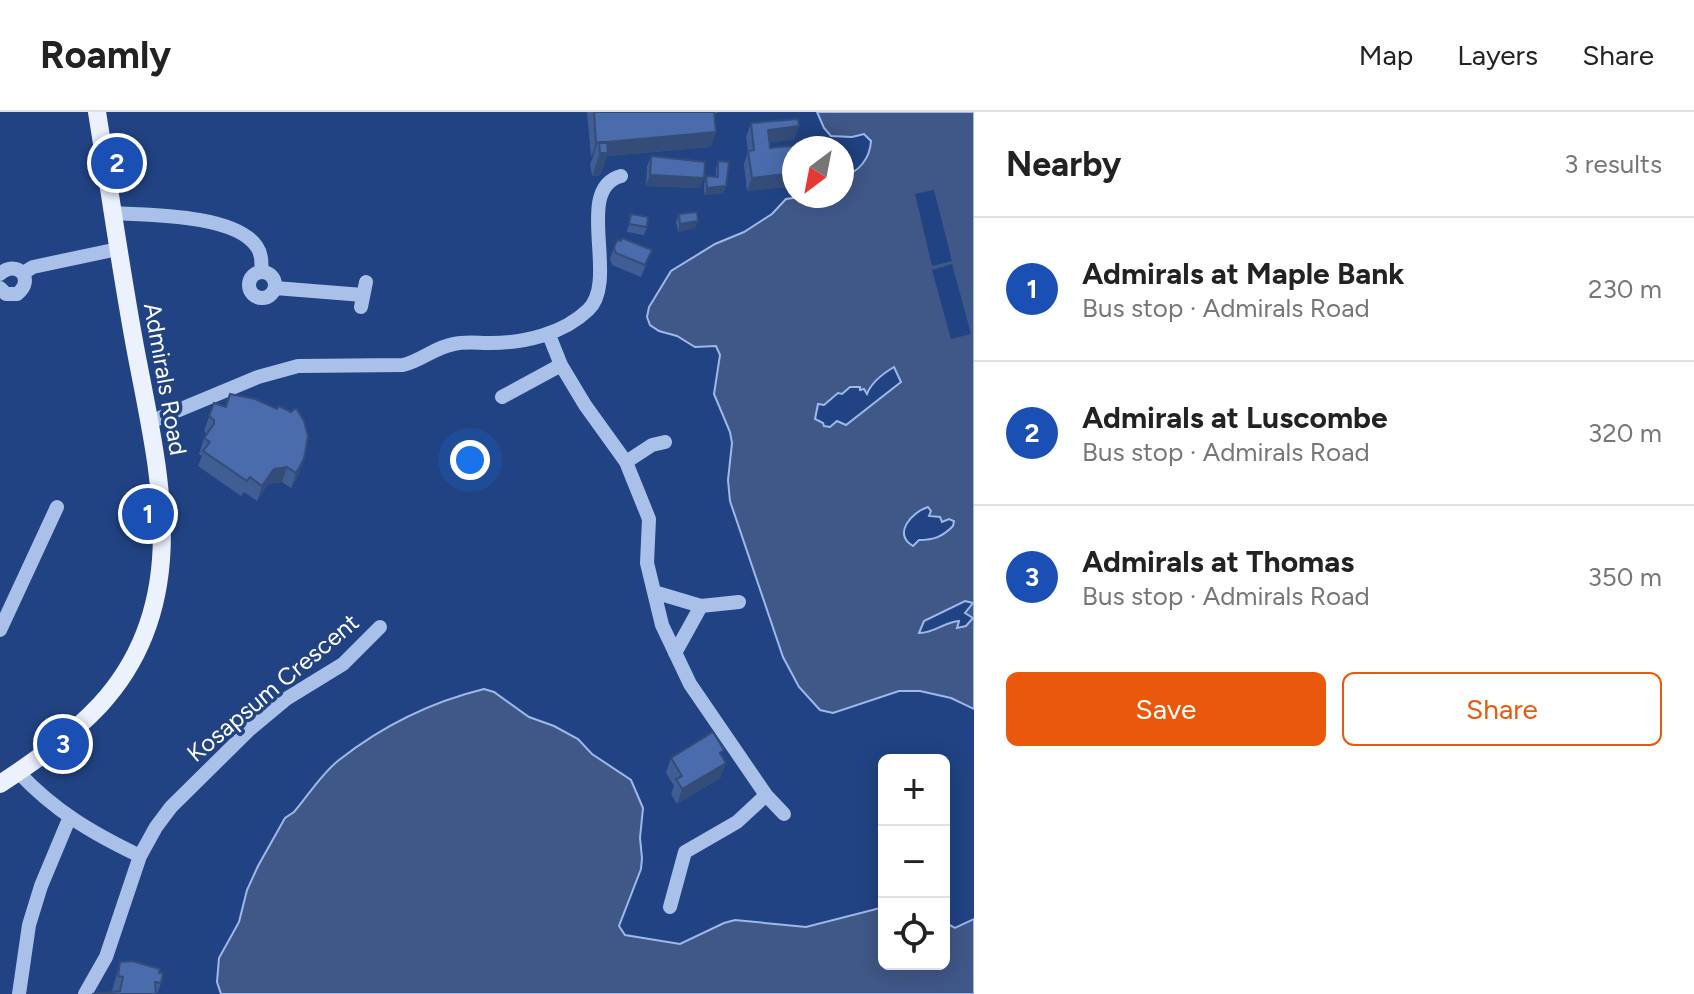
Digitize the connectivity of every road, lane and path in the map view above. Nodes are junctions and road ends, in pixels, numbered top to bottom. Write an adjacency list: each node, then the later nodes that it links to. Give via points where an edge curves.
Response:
1 (97, 112): 3 (main road, Admirals Road)
2 (621, 176): 11 (street, via 609,181 600,195 599,288 590,309)
3 (112, 213): 4 (main road, Admirals Road); 5 (street, via 218,224 255,244)
4 (118, 249): 6 (street); 14 (main road, Admirals Road)
5 (261, 272): 9 (street, via 271,276); 9 (street, via 250,279 250,292 262,299)
6 (23, 273): 7 (street, via 10,268); 8 (street, via 26,284 20,293 9,295)
7 (0, 274)
8 (0, 288)
9 (275, 288): 10 (street)
10 (364, 295)
11 (549, 335): 12 (street); 14 (street, via 452,344 403,365 298,366)
12 (561, 365): 13 (street); 16 (street)
13 (502, 397)
14 (150, 422): 24 (main road, Admirals Road, via 163,554 144,633 101,703)
15 (665, 442): 16 (street)
16 (626, 462): 18 (street, via 649,519 647,563)
17 (57, 507): 22 (street)
18 (654, 592): 20 (street); 23 (street)
19 (739, 602): 20 (street)
20 (701, 606): 23 (street)
21 (380, 627): 29 (street, Kosapsum Crescent, via 343,664 286,699 195,782 156,827)
22 (0, 630)
23 (675, 653): 26 (street, via 690,684)
24 (18, 772): 25 (main road, Admirals Road); 28 (street)
25 (0, 784)
26 (766, 795): 27 (street); 30 (street, via 737,822 685,852)
27 (784, 814)
28 (69, 819): 29 (street); 31 (street, via 29,925)
29 (140, 856): 32 (street, Kosapsum Crescent, via 112,943)
30 (670, 907)
31 (19, 994)
32 (85, 994)

